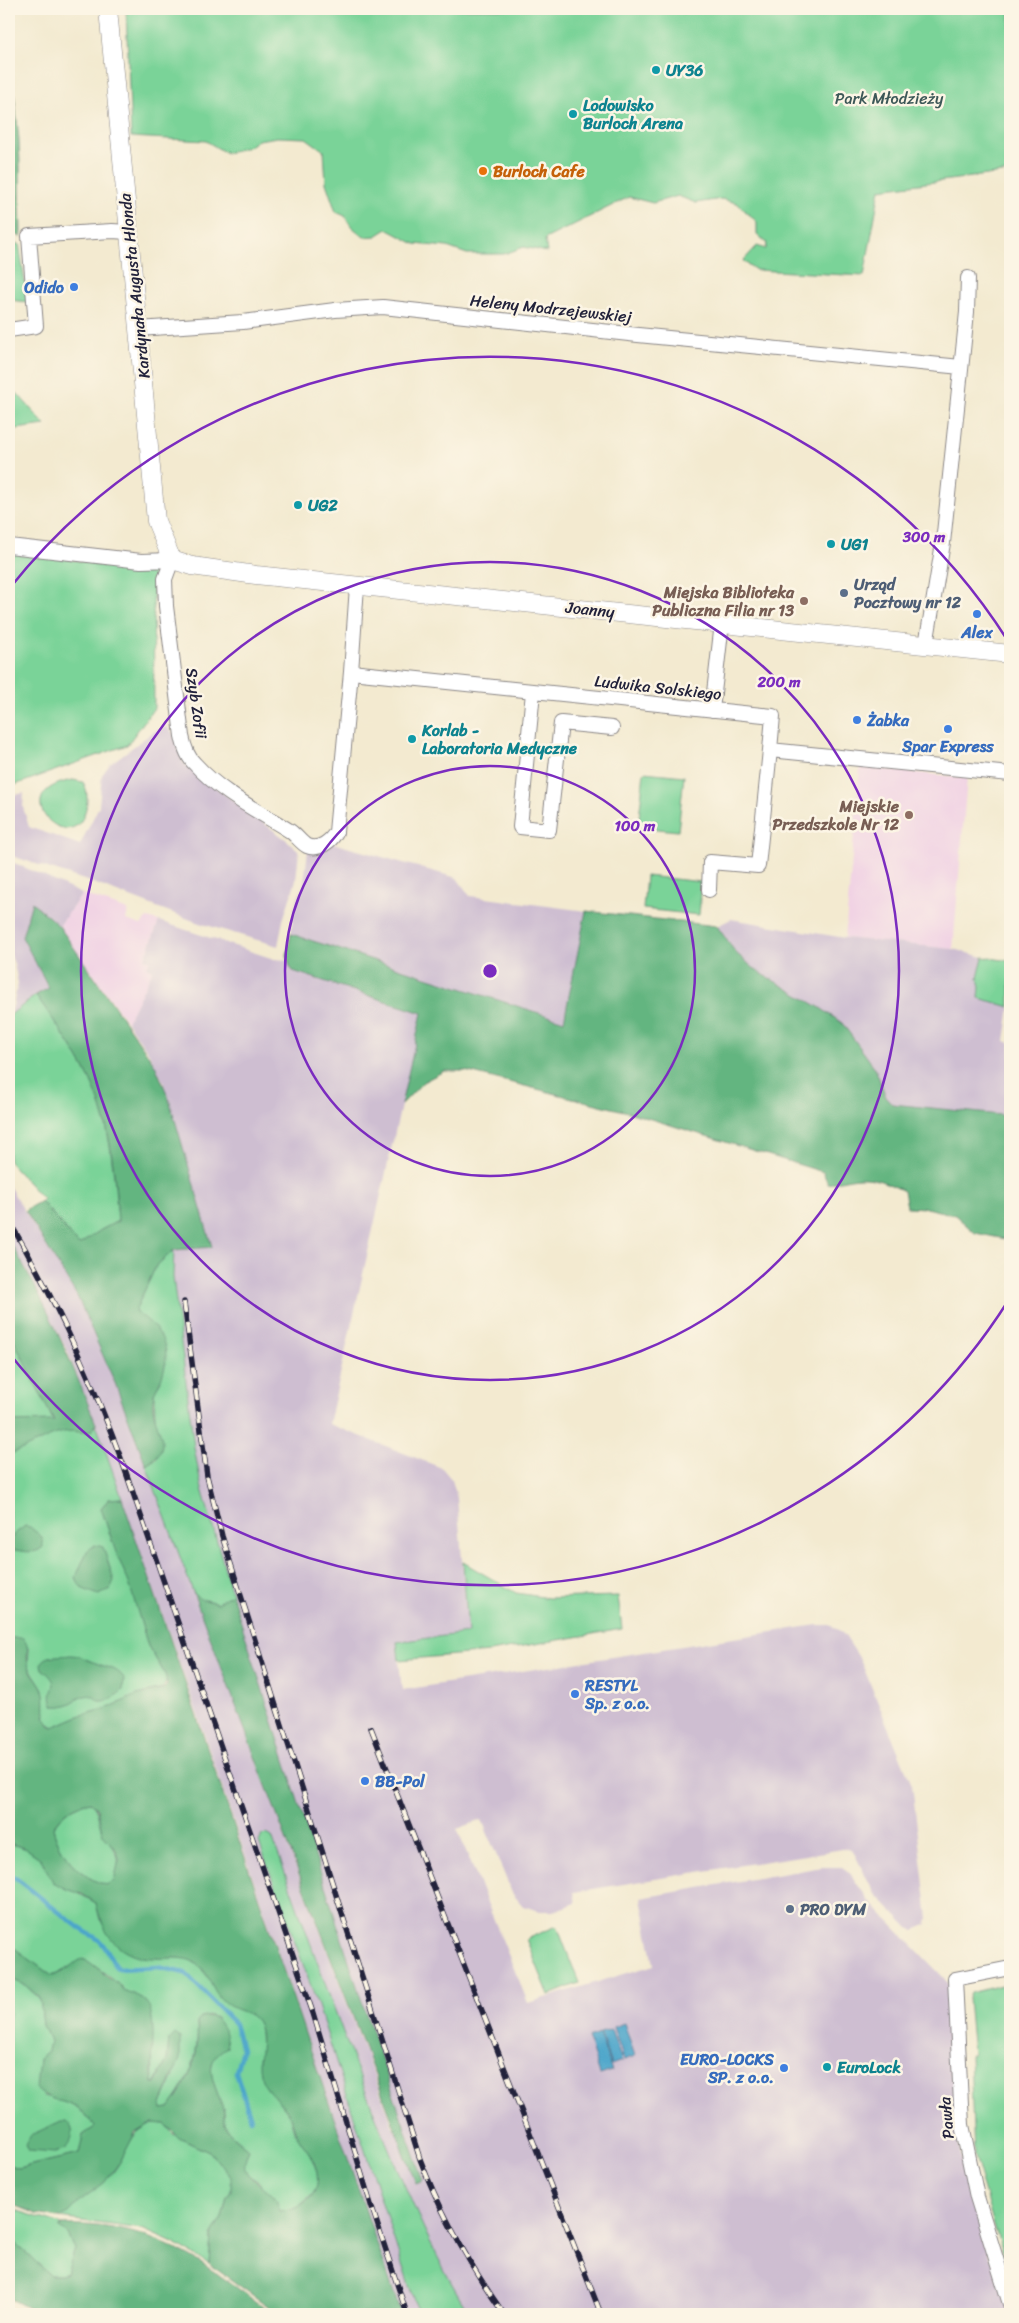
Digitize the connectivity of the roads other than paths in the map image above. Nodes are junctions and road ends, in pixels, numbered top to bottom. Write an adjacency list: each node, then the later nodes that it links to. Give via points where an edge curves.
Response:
1 (108, 9): 2 (street, Kardynała Augusta Hlonda)
2 (128, 232): 4 (street, Kardynała Augusta Hlonda); 5 (street, via 29,236 36,326)
3 (968, 278): 6 (street)
4 (138, 329): 6 (street, Heleny Modrzejewskiej, via 244,322 382,307); 8 (street, Kardynała Augusta Hlonda, via 156,521)
5 (9, 330)
6 (961, 366): 11 (street, via 943,544)
7 (9, 546): 8 (street, via 141,561)
8 (172, 560): 9 (street, Joanny, via 219,571); 13 (street, Szyb Zofii, via 165,578 166,606 182,736 190,757 222,787 307,846 321,846 332,840 336,832)
9 (357, 586): 10 (street, Joanny); 13 (street)
10 (722, 623): 11 (street, Joanny); 15 (street)
11 (926, 645): 12 (street, Joanny)
12 (1010, 654)
13 (351, 672): 14 (street, Ludwika Solskiego)
14 (533, 692): 15 (street, Ludwika Solskiego); 16 (street, via 520,827 549,830 561,723)
15 (712, 710): 17 (street, Ludwika Solskiego, via 773,716)
16 (612, 728)
17 (770, 750): 18 (street); 19 (street, via 758,866 710,862)
18 (1010, 774)
19 (709, 890)
20 (1010, 1968): 21 (street, Pawła, via 955,1979 962,2125 977,2197)
21 (1010, 2304)

